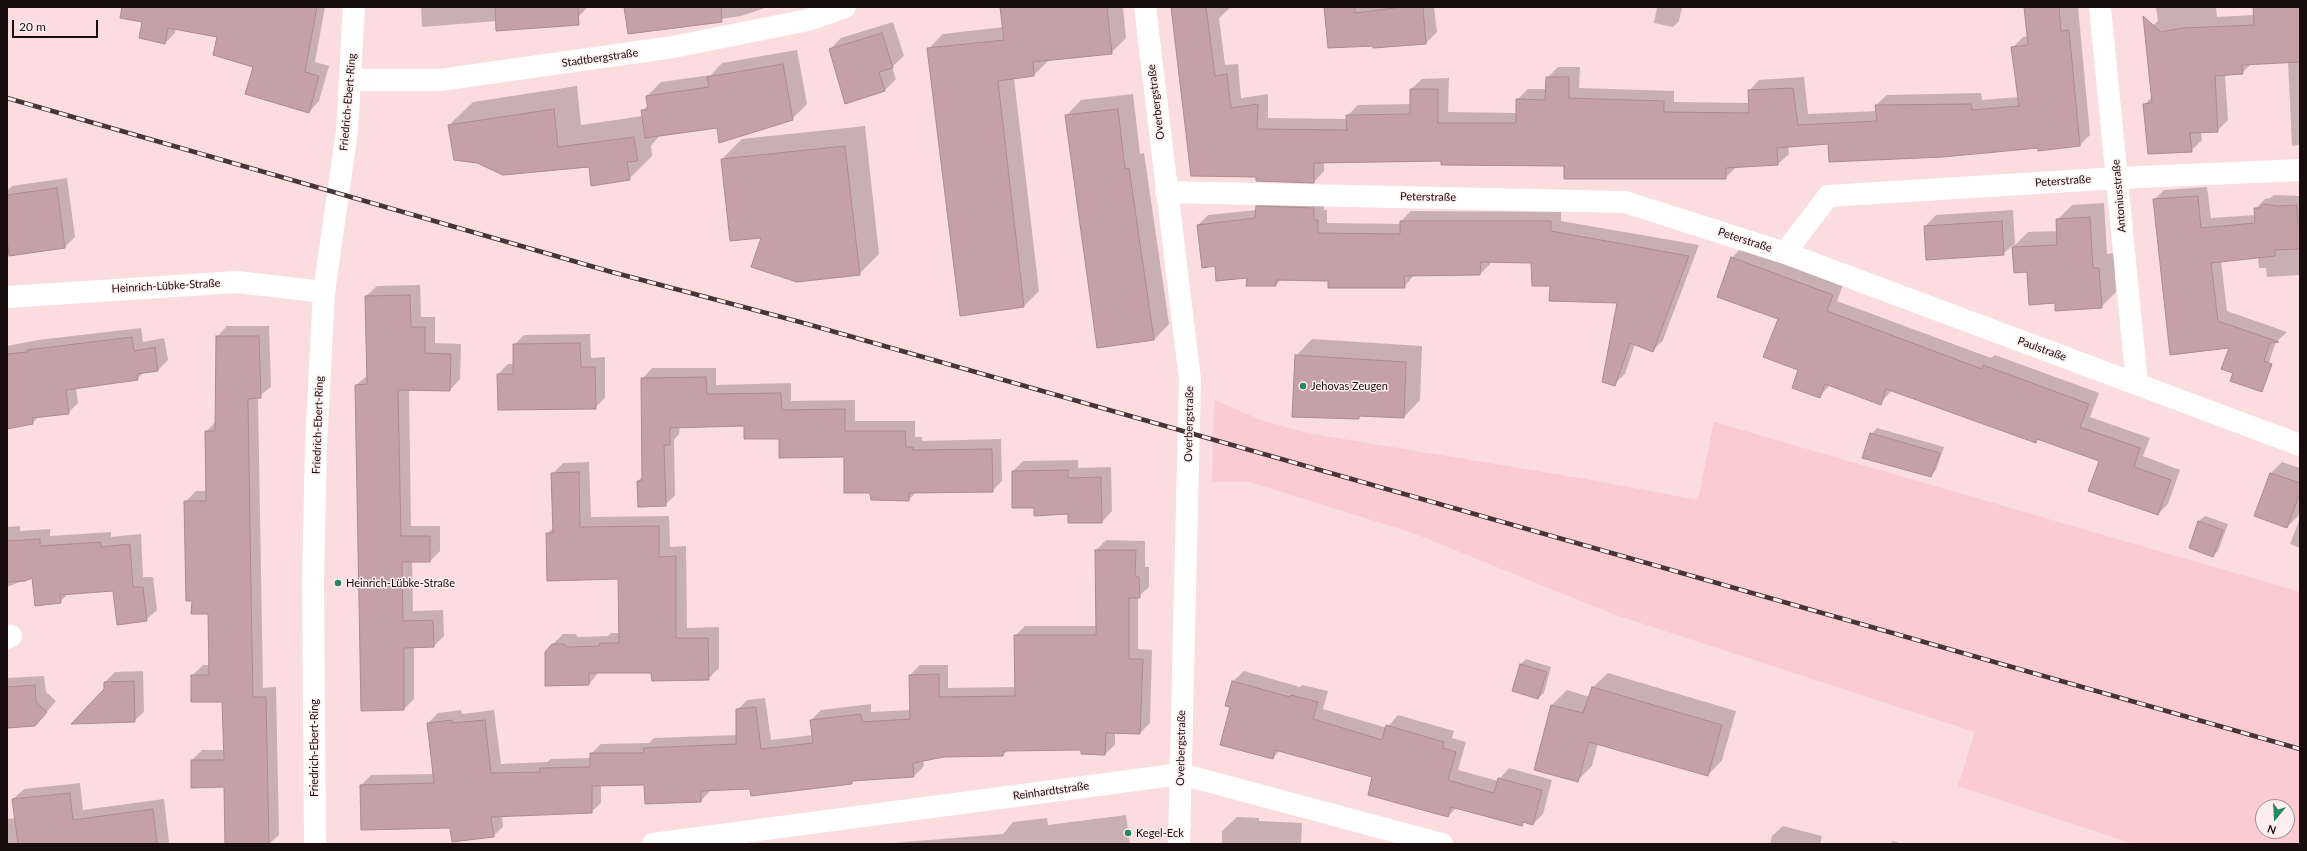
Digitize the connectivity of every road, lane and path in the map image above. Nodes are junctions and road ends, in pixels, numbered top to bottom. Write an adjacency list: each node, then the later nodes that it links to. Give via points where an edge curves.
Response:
1 (354, 7): 6 (street, Friedrich-Ebert-Ring)
2 (845, 7): 5 (street, Stadtbergstraße)
3 (1144, 7): 9 (street, Overbergstraße)
4 (2100, 7): 8 (street, Antoniusstraße)
5 (808, 14): 6 (street, Stadtbergstraße, via 673,47 440,80)
6 (351, 80): 11 (street, Friedrich-Ebert-Ring, via 347,132)
7 (2300, 170): 8 (street, Peterstraße)
8 (2118, 178): 10 (street, Peterstraße, via 1828,196); 13 (street, Antoniusstraße)
9 (1166, 192): 10 (street, Peterstraße, via 1625,202); 15 (street, Overbergstraße, via 1190,380)
10 (1785, 253): 13 (street, Paulstraße)
11 (324, 292): 12 (street, Heinrich-Lübke-Straße, via 237,282); 16 (street, Friedrich-Ebert-Ring, via 316,445 313,581)
12 (7, 297)
13 (2137, 384): 14 (street, Paulstraße)
14 (2300, 446)
15 (1181, 774): 17 (street, Reinhardtstraße); 18 (street, Overbergstraße); 19 (street, Reinhardtstraße)
16 (315, 844)
17 (654, 844)
18 (1179, 844)
19 (1442, 844)

